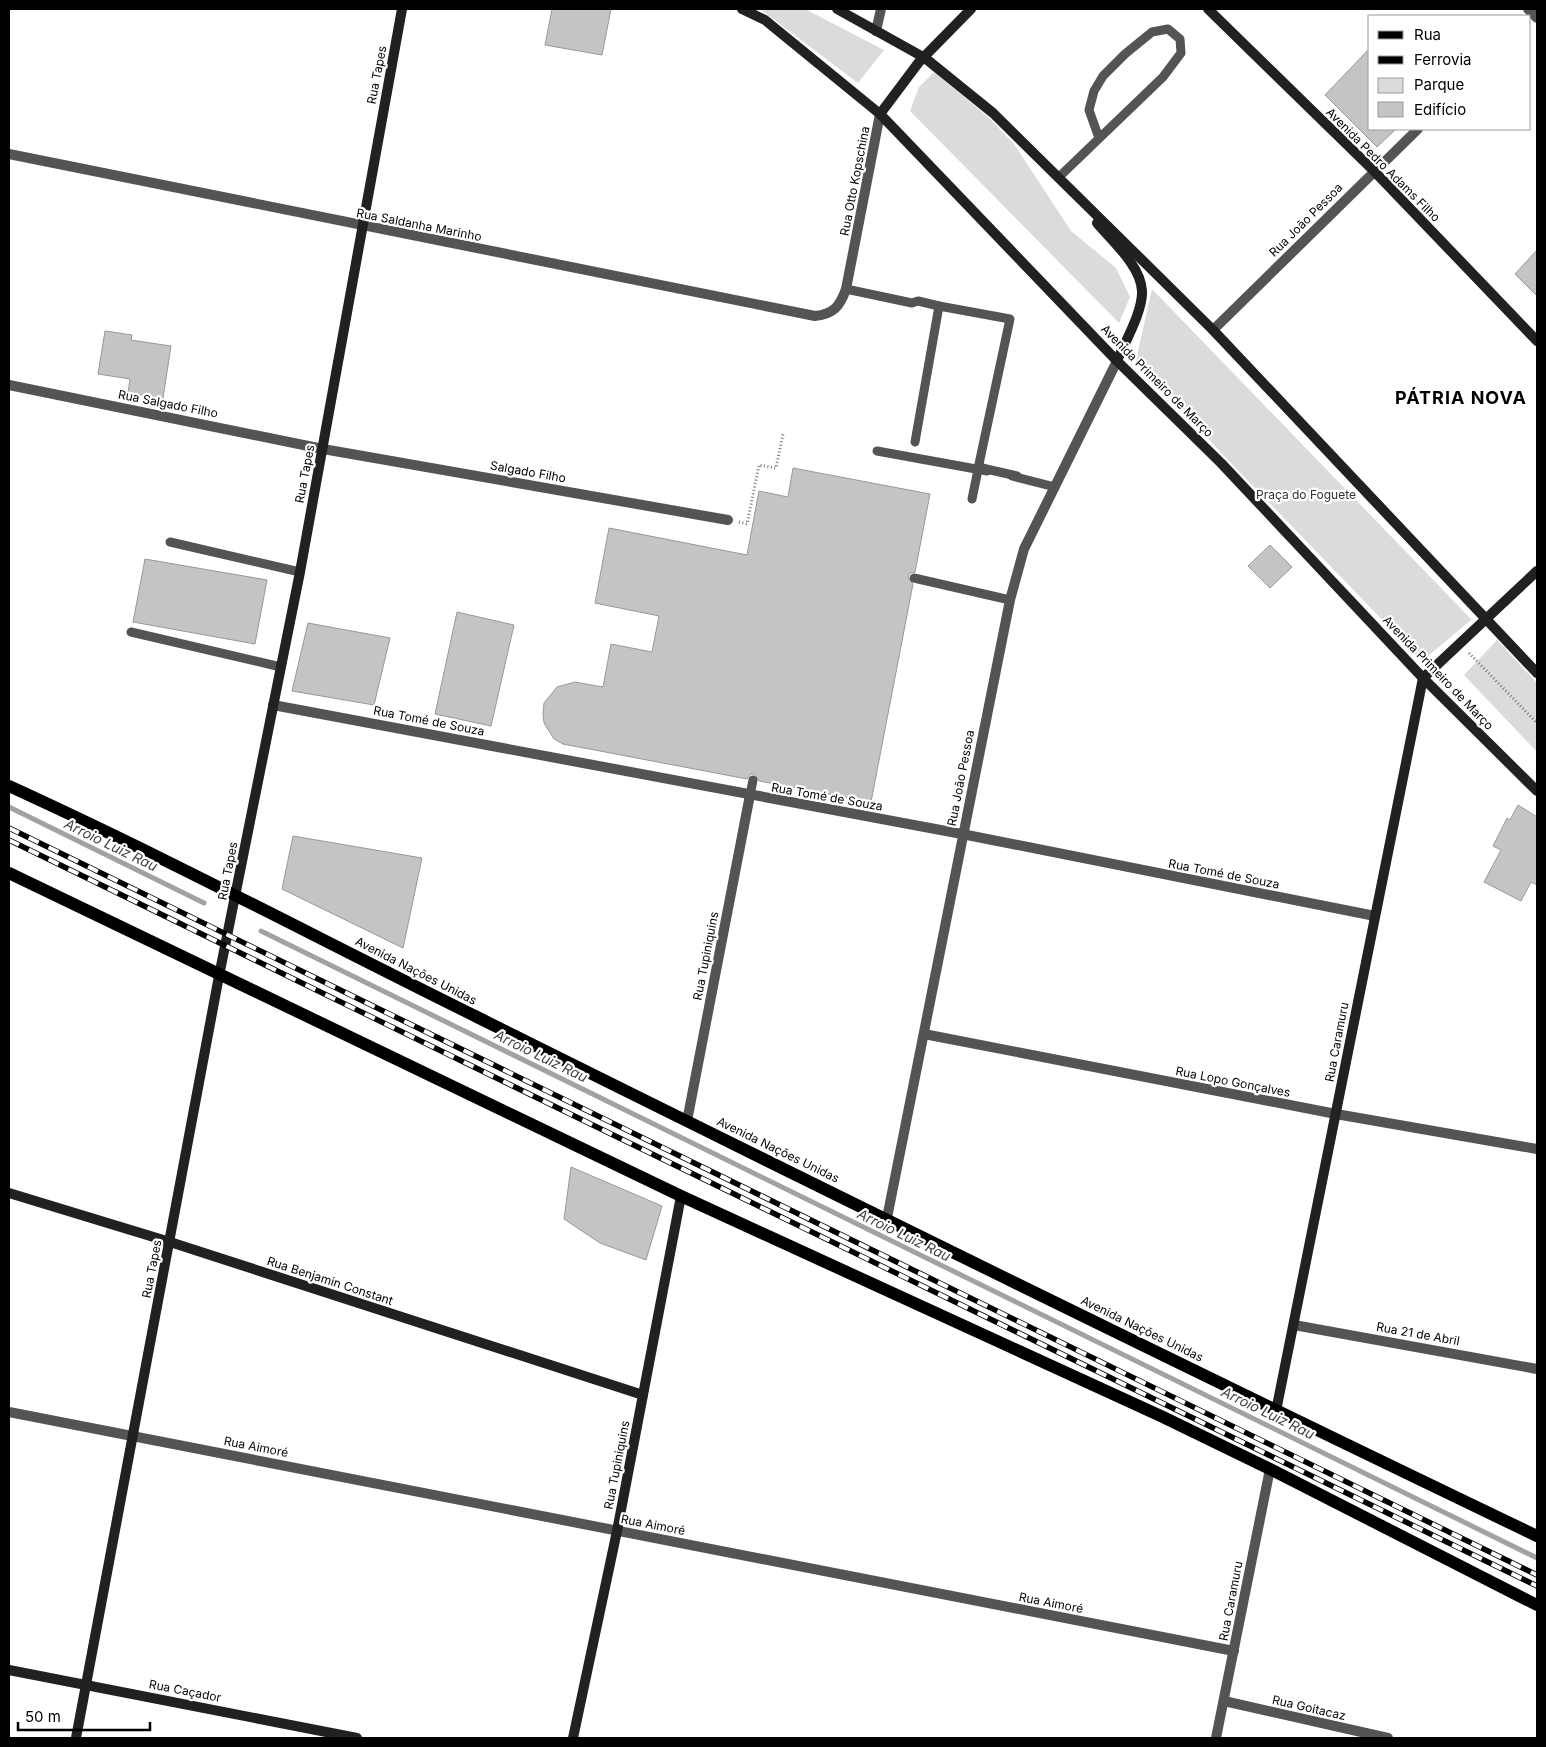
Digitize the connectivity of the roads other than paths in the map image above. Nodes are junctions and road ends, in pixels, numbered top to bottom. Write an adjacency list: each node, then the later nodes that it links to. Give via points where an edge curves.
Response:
1 (402, 9): 15 (street, Rua Tapes)
2 (742, 9): 9 (street, Avenida Primeiro de Março, via 765,20)
3 (837, 9): 7 (street)
4 (881, 9): 7 (street)
5 (971, 9): 8 (street, Rua Otto Kopschina)
6 (1208, 9): 13 (street, Avenida Pedro Adams Filho)
7 (876, 31): 8 (street)
8 (925, 58): 9 (street, Rua Otto Kopschina, via 906,77); 14 (street, via 993,113)
9 (880, 114): 16 (street, Rua Otto Kopschina); 21 (street, Avenida Primeiro de Março)
10 (1417, 130): 13 (street, Rua João Pessoa)
11 (1099, 138): 11 (lane, via 1163,77 1181,54 1180,39 1168,29 1152,32 1103,76 1089,110); 14 (lane)
12 (9, 154): 15 (street, Rua Saldanha Marinho)
13 (1374, 171): 19 (street, Rua João Pessoa); 20 (street, Avenida Pedro Adams Filho)
14 (1061, 179): 19 (street); 21 (street, via 1132,265 1139,278 1140,305)
15 (361, 226): 18 (street, Rua Saldanha Marinho, via 803,314); 24 (street, Rua Tapes)
16 (846, 289): 17 (lane); 18 (street, Rua Otto Kopschina, via 841,304)
17 (939, 306): 23 (lane); 26 (lane, via 1010,319)
18 (826, 315)
19 (1213, 330): 35 (street)
20 (1537, 342)
21 (1117, 361): 27 (street, Rua João Pessoa); 39 (street, Avenida Primeiro de Março, via 1221,463)
22 (9, 385): 24 (street, Rua Salgado Filho)
23 (914, 442)
24 (323, 448): 29 (street, Salgado Filho); 32 (street, Rua Tapes)
25 (877, 451): 26 (lane)
26 (979, 467): 27 (lane); 28 (lane)
27 (1055, 487): 34 (street, Rua João Pessoa, via 1024,549)
28 (972, 499)
29 (728, 520)
30 (170, 542): 32 (lane)
31 (1537, 571): 35 (street)
32 (300, 572): 37 (street, Rua Tapes)
33 (914, 578): 34 (lane)
34 (1010, 600): 45 (street, Rua João Pessoa)
35 (1486, 619): 38 (street); 39 (street)
36 (131, 632): 37 (lane)
37 (281, 667): 40 (street, Rua Tapes)
38 (1537, 673)
39 (1423, 678): 43 (street, Avenida Primeiro de Março); 48 (street, Rua Caramuru)
40 (273, 705): 44 (street, Rua Tomé de Souza); 47 (street, Rua Tapes)
41 (753, 780): 44 (lane)
42 (9, 786): 47 (main road, Avenida Nações Unidas)
43 (1537, 791)
44 (750, 795): 45 (street, Rua Tomé de Souza); 52 (street, Rua Tupiniquins)
45 (962, 834): 48 (street, Rua Tomé de Souza); 50 (street, Rua João Pessoa)
46 (9, 873): 49 (main road)
47 (237, 895): 49 (street, Rua Tapes); 52 (main road, Avenida Nações Unidas)
48 (1375, 916): 51 (street, Rua Caramuru)
49 (219, 976): 55 (main road); 57 (street, Rua Tapes)
50 (924, 1034): 51 (street, Rua Lopo Gonçalves); 56 (street, Rua João Pessoa)
51 (1336, 1114): 53 (street, Rua Lopo Gonçalves); 58 (street, Rua Caramuru)
52 (687, 1121): 56 (main road, Avenida Nações Unidas)
53 (1537, 1149)
54 (9, 1193): 57 (street, Rua Benjamin Constant)
55 (681, 1196): 60 (street, Rua Tupiniquins); 64 (main road)
56 (887, 1218): 61 (main road, Avenida Nações Unidas)
57 (170, 1242): 60 (street, Rua Benjamin Constant); 63 (street, Rua Tapes)
58 (1294, 1325): 59 (street, Rua 21 de Abril); 61 (street, Rua Caramuru)
59 (1537, 1369)
60 (643, 1395): 65 (street, Rua Tupiniquins)
61 (1276, 1411): 66 (main road, Avenida Nações Unidas)
62 (9, 1412): 63 (street, Rua Aimoré)
63 (133, 1436): 65 (street, Rua Aimoré); 70 (street, Rua Tapes)
64 (1270, 1469): 67 (main road); 68 (street, Rua Caramuru)
65 (617, 1531): 68 (street, Rua Aimoré); 74 (street, Rua Tupiniquins)
66 (1537, 1536)
67 (1537, 1605)
68 (1234, 1651): 71 (street, Rua Caramuru)
69 (9, 1670): 70 (street, Rua Caçador)
70 (86, 1684): 72 (street, Rua Tapes); 73 (street, Rua Caçador)
71 (1224, 1701): 75 (street, Rua Caramuru); 76 (street, Rua Goitacaz)
72 (76, 1738)
73 (357, 1738)
74 (573, 1738)
75 (1216, 1738)
76 (1388, 1738)

